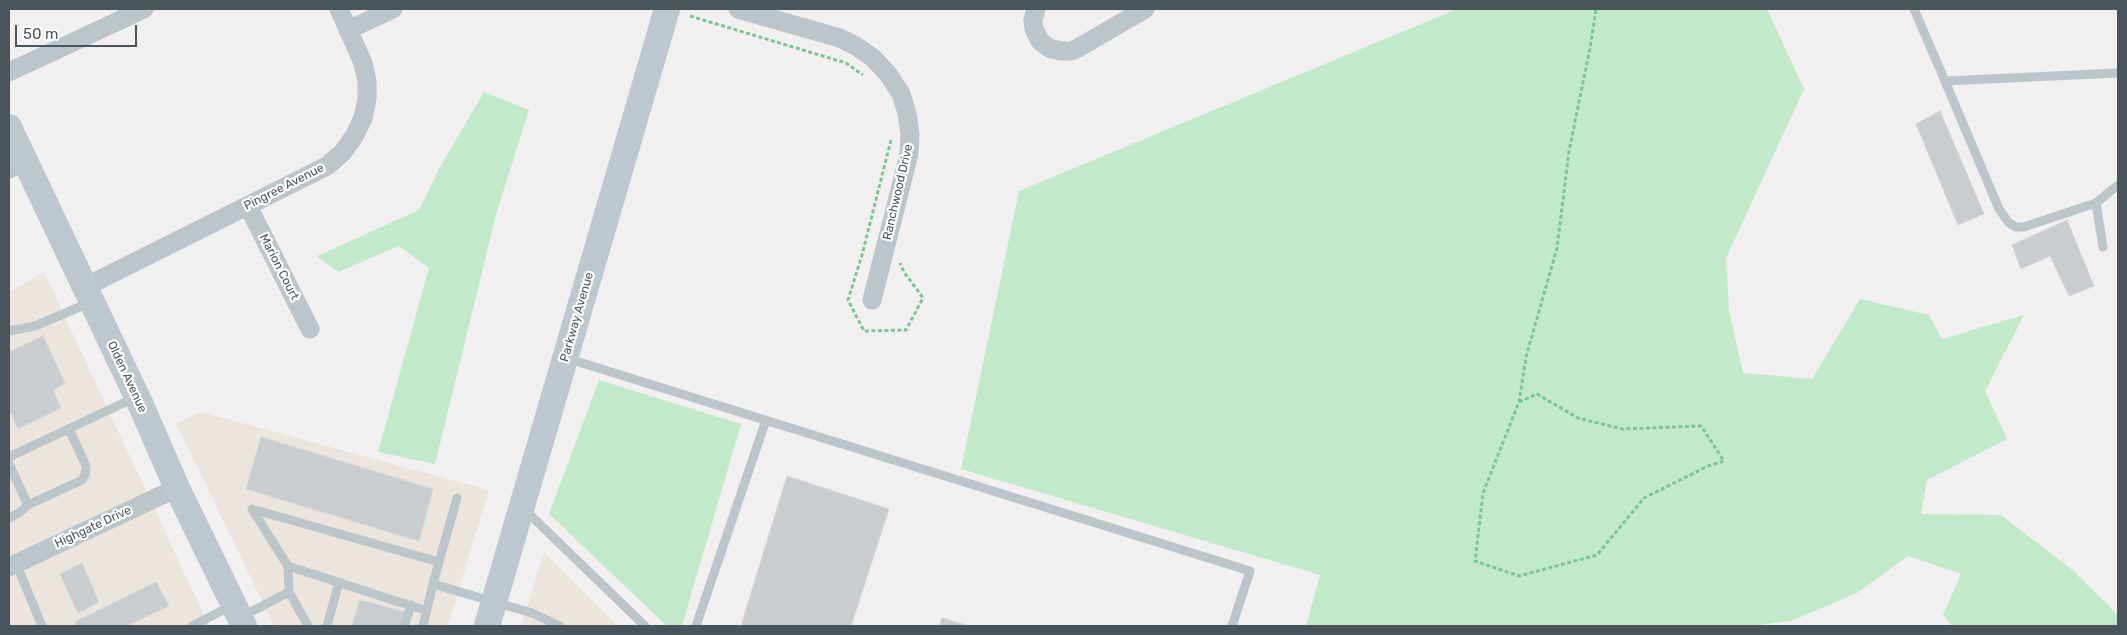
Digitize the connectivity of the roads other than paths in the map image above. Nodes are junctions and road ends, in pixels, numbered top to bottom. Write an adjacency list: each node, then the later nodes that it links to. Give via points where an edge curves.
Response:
1 (144, 9): 10 (street)
2 (339, 9): 9 (street, Pingree Avenue)
3 (393, 9): 9 (street)
4 (738, 9): 20 (street, Ranchwood Drive, via 840,38 856,46 873,58 901,94 908,120 909,154)
5 (1036, 9): 6 (street, via 1034,29 1040,41 1060,51 1078,48)
6 (1145, 9)
7 (1914, 9): 12 (lane)
8 (678, 12): 23 (main road, Parkway Avenue)
9 (348, 30): 17 (street, Pingree Avenue, via 363,62 367,81 363,118 355,135 327,166)
10 (9, 72)
11 (2118, 73): 12 (lane)
12 (1945, 81): 16 (lane, via 1999,209 2009,223 2024,227)
13 (9, 127): 14 (main road, Olden Avenue)
14 (17, 165): 19 (main road, Olden Avenue)
15 (2118, 185): 16 (lane)
16 (2096, 204): 18 (lane)
17 (248, 206): 19 (street, Pingree Avenue); 21 (street, Marion Court)
18 (2103, 247)
19 (88, 295): 22 (lane, via 35,326); 24 (main road, Olden Avenue)
20 (872, 300)
21 (310, 329)
22 (9, 331)
23 (566, 357): 25 (lane); 32 (main road, Parkway Avenue)
24 (137, 396): 26 (lane); 29 (main road, Olden Avenue)
25 (766, 420): 52 (lane); 53 (lane, via 1250,571)
26 (69, 429): 27 (lane); 31 (lane, via 86,466 85,475 82,480)
27 (9, 457)
28 (9, 464): 31 (lane)
29 (177, 488): 35 (street, Highgate Drive); 43 (main road, Olden Avenue)
30 (457, 498): 34 (lane)
31 (28, 505): 33 (lane)
32 (522, 507): 42 (main road, Parkway Avenue); 51 (lane)
33 (9, 518)
34 (439, 562): 36 (lane, via 252,509); 38 (lane)
35 (12, 565): 44 (lane)
36 (288, 566): 37 (lane); 39 (lane)
37 (339, 582): 40 (lane); 47 (lane)
38 (433, 584): 41 (lane); 42 (lane)
39 (289, 592): 43 (lane); 46 (lane)
40 (410, 605): 41 (lane); 48 (lane)
41 (427, 611): 49 (lane)
42 (491, 615): 50 (lane, via 532,613)
43 (240, 616): 45 (lane)
44 (42, 626)
45 (192, 626)
46 (308, 626)
47 (327, 626)
48 (404, 626)
49 (423, 626)
50 (560, 626)
51 (645, 626)
52 (696, 626)
53 (1232, 626)

